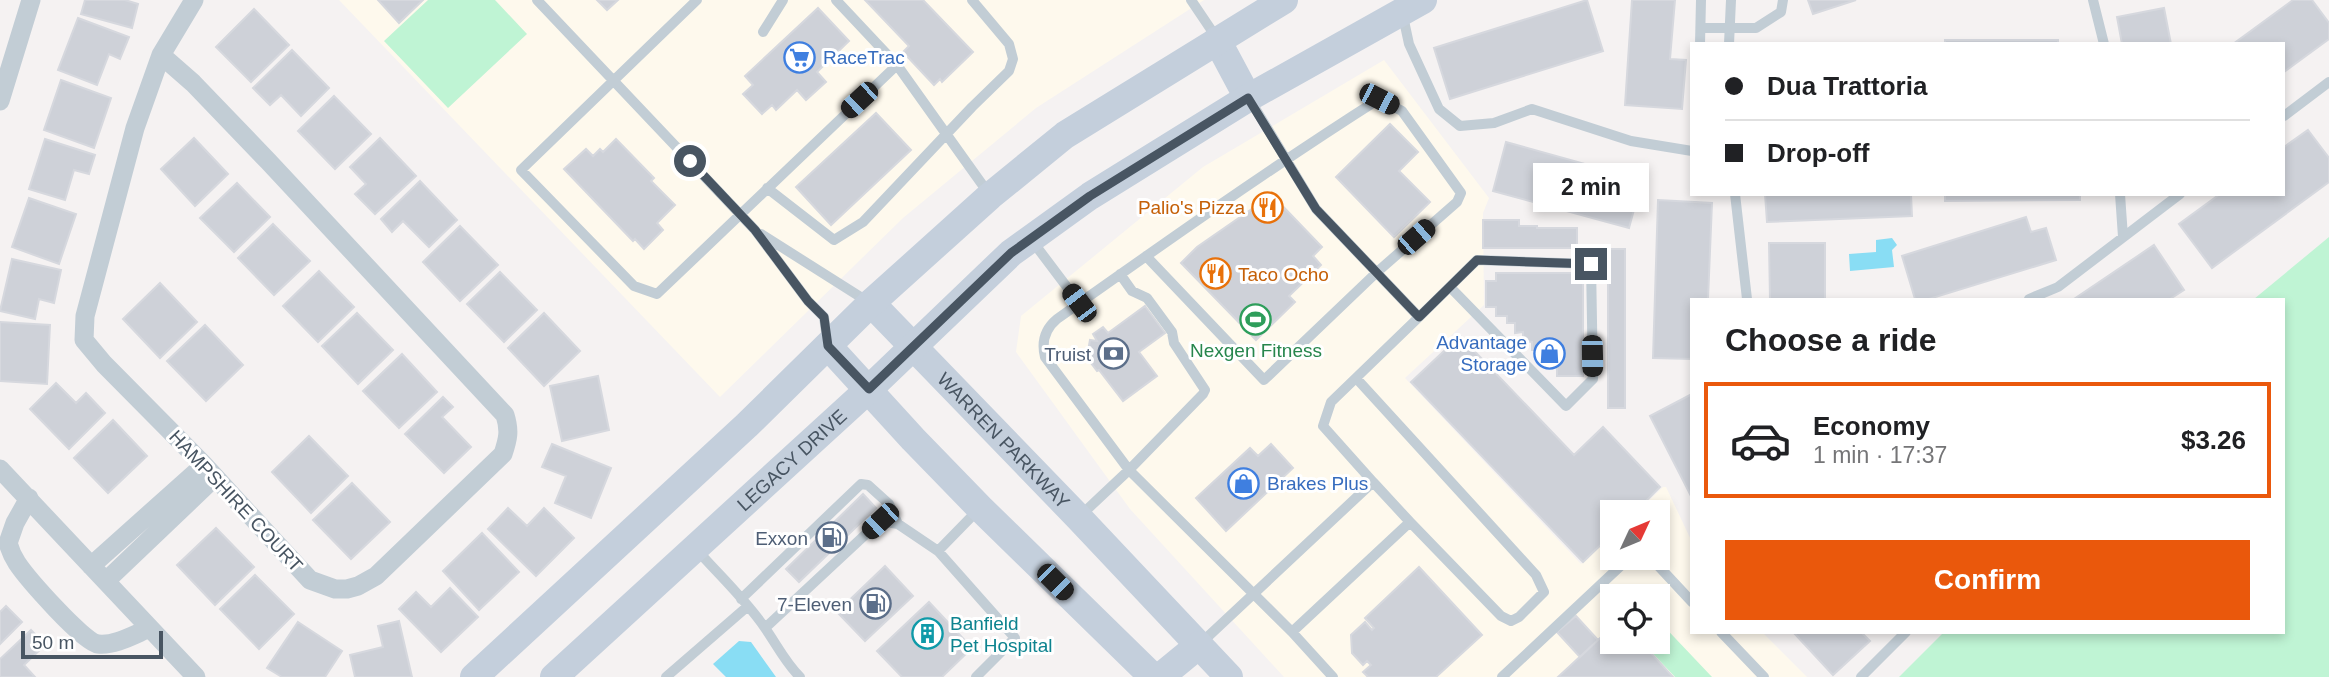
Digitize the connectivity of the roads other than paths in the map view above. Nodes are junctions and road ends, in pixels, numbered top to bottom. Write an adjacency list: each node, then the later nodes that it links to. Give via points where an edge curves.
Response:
1 (32, 0): 27 (street)
2 (194, 0): 22 (street, HAMPSHIRE COURT)
3 (537, 0): 24 (lane, WARREN PARKWAY)
4 (697, 0): 24 (lane)
5 (783, 0): 17 (lane)
6 (836, 0): 23 (lane)
7 (972, 0): 29 (lane, via 1009,44 1013,59 1009,71)
8 (1191, 0): 18 (lane)
9 (1284, 0): 18 (main road)
10 (1701, 0): 15 (lane)
11 (1731, 0): 16 (lane)
12 (1783, 0): 16 (lane, via 1781,12 1756,28)
13 (2093, 0): 21 (lane)
14 (1413, 6): 26 (main road, LEGACY DRIVE); 30 (lane, via 1409,44 1439,109 1461,126 1494,123 1532,109 1631,141)
15 (1701, 28): 16 (lane); 19 (lane)
16 (1730, 28): 20 (lane)
17 (763, 33)
18 (1217, 40): 26 (main road); 33 (main road, via 1065,135)
19 (1700, 42)
20 (1729, 42)
21 (2104, 42)
22 (161, 55): 55 (street, HAMPSHIRE COURT, via 135,128 83,334 104,364); 55 (street, HAMPSHIRE COURT, via 193,83 505,415 509,428 503,454 495,463 376,576 347,589 310,580)
23 (897, 65): 29 (lane); 32 (lane)
24 (613, 80): 37 (lane, WARREN PARKWAY); 37 (lane, via 522,170 635,286 657,294)
25 (2329, 82): 28 (lane)
26 (1248, 98): 31 (lane); 40 (main road, LEGACY DRIVE, via 1090,196)
27 (0, 101)
28 (2285, 115)
29 (947, 133): 32 (lane, via 863,222 834,240); 33 (lane)
30 (1690, 151)
31 (1285, 159): 41 (lane); 42 (lane, via 1316,209); 42 (lane, via 1379,99 1402,111 1461,193 1457,202)
32 (767, 188): 37 (lane)
33 (990, 196): 47 (main road)
34 (1735, 196): 45 (lane)
35 (2120, 196): 39 (lane)
36 (2177, 196): 39 (lane)
37 (739, 214): 38 (lane, WARREN PARKWAY)
38 (755, 230): 47 (lane, WARREN PARKWAY); 50 (lane, WARREN PARKWAY, via 824,317)
39 (2123, 237): 46 (lane, via 2058,286)
40 (1031, 239): 48 (lane); 51 (main road, LEGACY DRIVE)
41 (1146, 256): 42 (lane, via 1264,380); 43 (lane)
42 (1376, 273): 49 (lane)
43 (1120, 274): 48 (lane); 56 (lane, via 1166,323 1174,343 1205,386 1203,394)
44 (1450, 287): 44 (lane, via 1477,260 1591,264 1593,379 1566,406); 49 (lane)
45 (1747, 298)
46 (2031, 298)
47 (871, 303): 50 (main road); 51 (main road, WARREN PARKWAY)
48 (1079, 303): 56 (lane, via 1050,325 1043,340 1044,352)
49 (1419, 317): 52 (lane)
50 (828, 346): 53 (main road, WARREN PARKWAY); 78 (main road)
51 (914, 347): 53 (main road, LEGACY DRIVE); 60 (main road, WARREN PARKWAY)
52 (1356, 378): 57 (lane, via 1331,402 1323,426); 61 (lane, via 1536,575 1544,592 1519,617 1511,621 1501,616)
53 (869, 389): 59 (main road, WARREN PARKWAY); 63 (main road, LEGACY DRIVE)
54 (0, 469): 58 (street)
55 (210, 471): 65 (street); 68 (street)
56 (1129, 471): 60 (lane); 69 (lane)
57 (1373, 482): 61 (lane); 69 (lane)
58 (30, 498): 65 (street); 72 (street, via 8,543 38,589 96,644)
59 (980, 508): 64 (lane); 84 (main road, WARREN PARKWAY)
60 (1079, 517): 77 (main road, WARREN PARKWAY)
61 (1410, 522): 74 (lane)
62 (898, 524): 64 (lane); 71 (lane, via 889,504 861,484); 73 (lane, via 880,521)
63 (695, 548): 71 (lane); 81 (main road, LEGACY DRIVE)
64 (938, 551): 83 (lane, via 1015,638)
65 (92, 566): 68 (street)
66 (1616, 570): 88 (lane)
67 (1662, 570): 70 (lane)
68 (106, 581): 72 (street)
69 (1254, 593): 74 (lane); 77 (lane)
70 (1690, 600)
71 (744, 603): 73 (lane); 79 (lane)
72 (150, 628): 80 (street)
73 (765, 628): 82 (lane)
74 (1292, 632): 87 (lane)
75 (1723, 634): 89 (lane)
76 (1903, 634): 90 (lane)
77 (1199, 645): 85 (main road); 86 (main road, WARREN PARKWAY)
78 (491, 671)
79 (668, 676)
80 (196, 677)
81 (554, 677)
82 (800, 677)
83 (976, 677)
84 (1153, 677)
85 (1160, 677)
86 (1230, 677)
87 (1334, 677)
88 (1502, 677)
89 (1764, 677)
90 (1861, 677)

